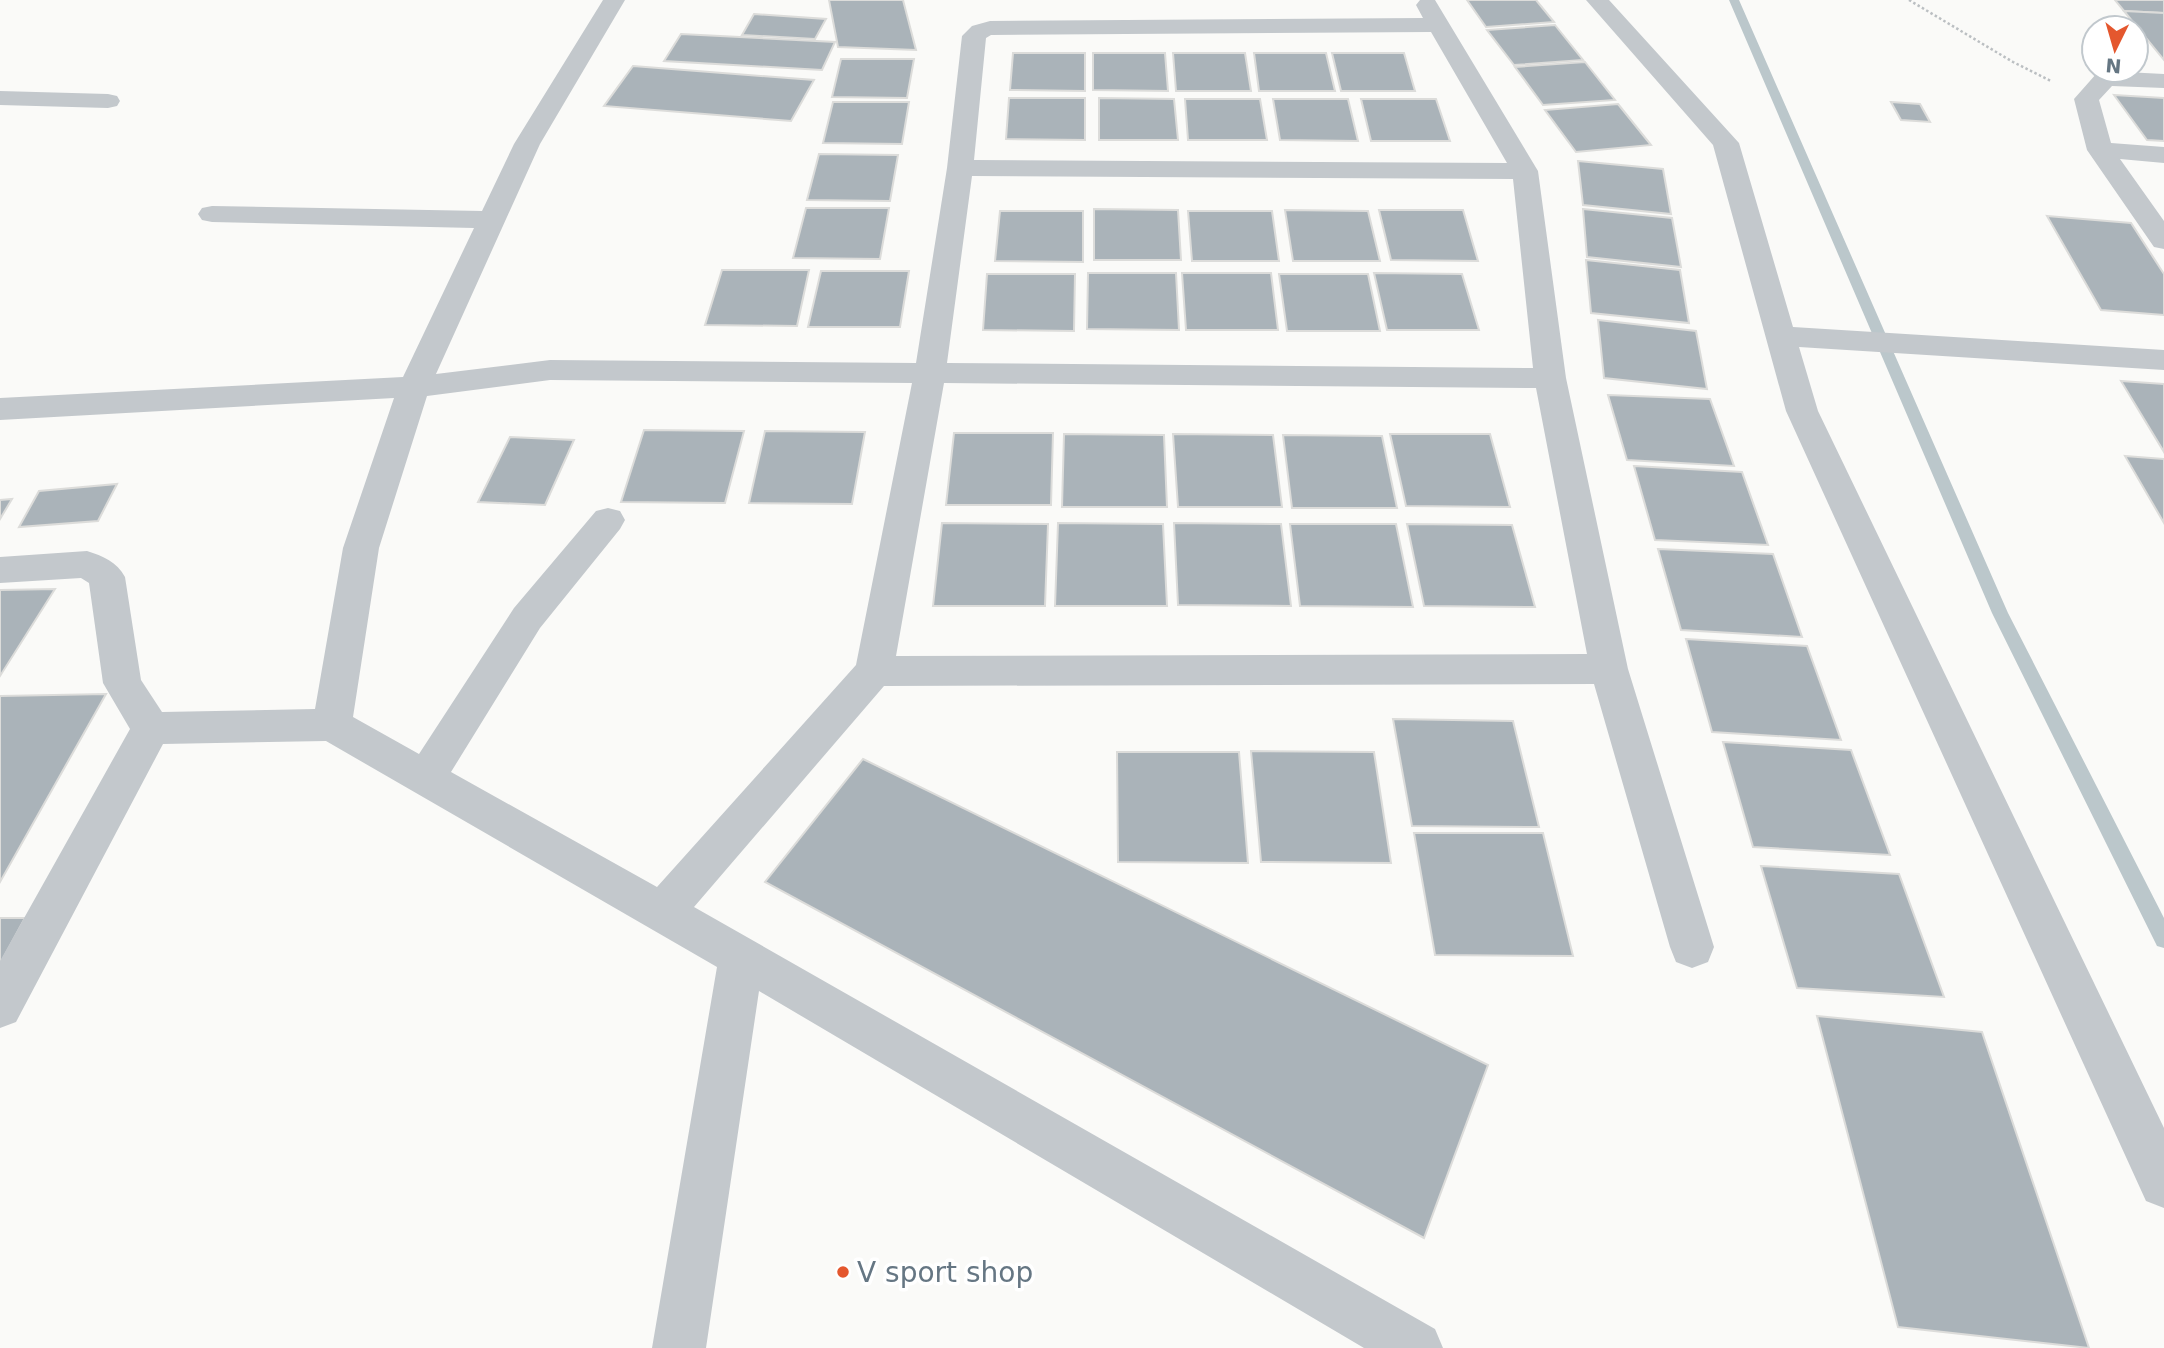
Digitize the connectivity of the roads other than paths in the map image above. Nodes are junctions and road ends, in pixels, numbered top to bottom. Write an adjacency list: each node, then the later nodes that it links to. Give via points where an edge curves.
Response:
1 (614, 0): 12 (street, via 527,144)
2 (1597, 0): 14 (street, via 1726,143)
3 (1432, 13): 9 (street, via 980,31 974,36); 10 (street)
4 (2164, 82): 7 (street, via 2106,78 2086,99)
5 (0, 98): 6 (street)
6 (108, 102)
7 (2100, 150): 8 (street); 13 (street)
8 (2164, 155)
9 (960, 168): 10 (street); 16 (street)
10 (1525, 171): 17 (street)
11 (212, 214): 12 (street)
12 (491, 219): 18 (street)
13 (2162, 236)
14 (1779, 336): 15 (street); 31 (street, via 1802,411)
15 (2164, 360)
16 (930, 373): 17 (street); 18 (street, via 550,370); 23 (street)
17 (1550, 378): 22 (street)
18 (414, 387): 19 (street); 24 (street, via 361,548)
19 (0, 409)
20 (608, 520): 26 (street, via 527,618)
21 (0, 570): 25 (street, via 87,564 107,577 122,683)
22 (1609, 669): 23 (street); 28 (street)
23 (874, 671): 27 (street)
24 (332, 725): 25 (street); 26 (street)
25 (152, 727): 30 (street)
26 (425, 779): 27 (street)
27 (661, 914): 29 (street)
28 (1692, 947)
29 (741, 957): 32 (street); 33 (street)
30 (0, 1006)
31 (2164, 1183)
32 (679, 1348)
33 (1416, 1348)

